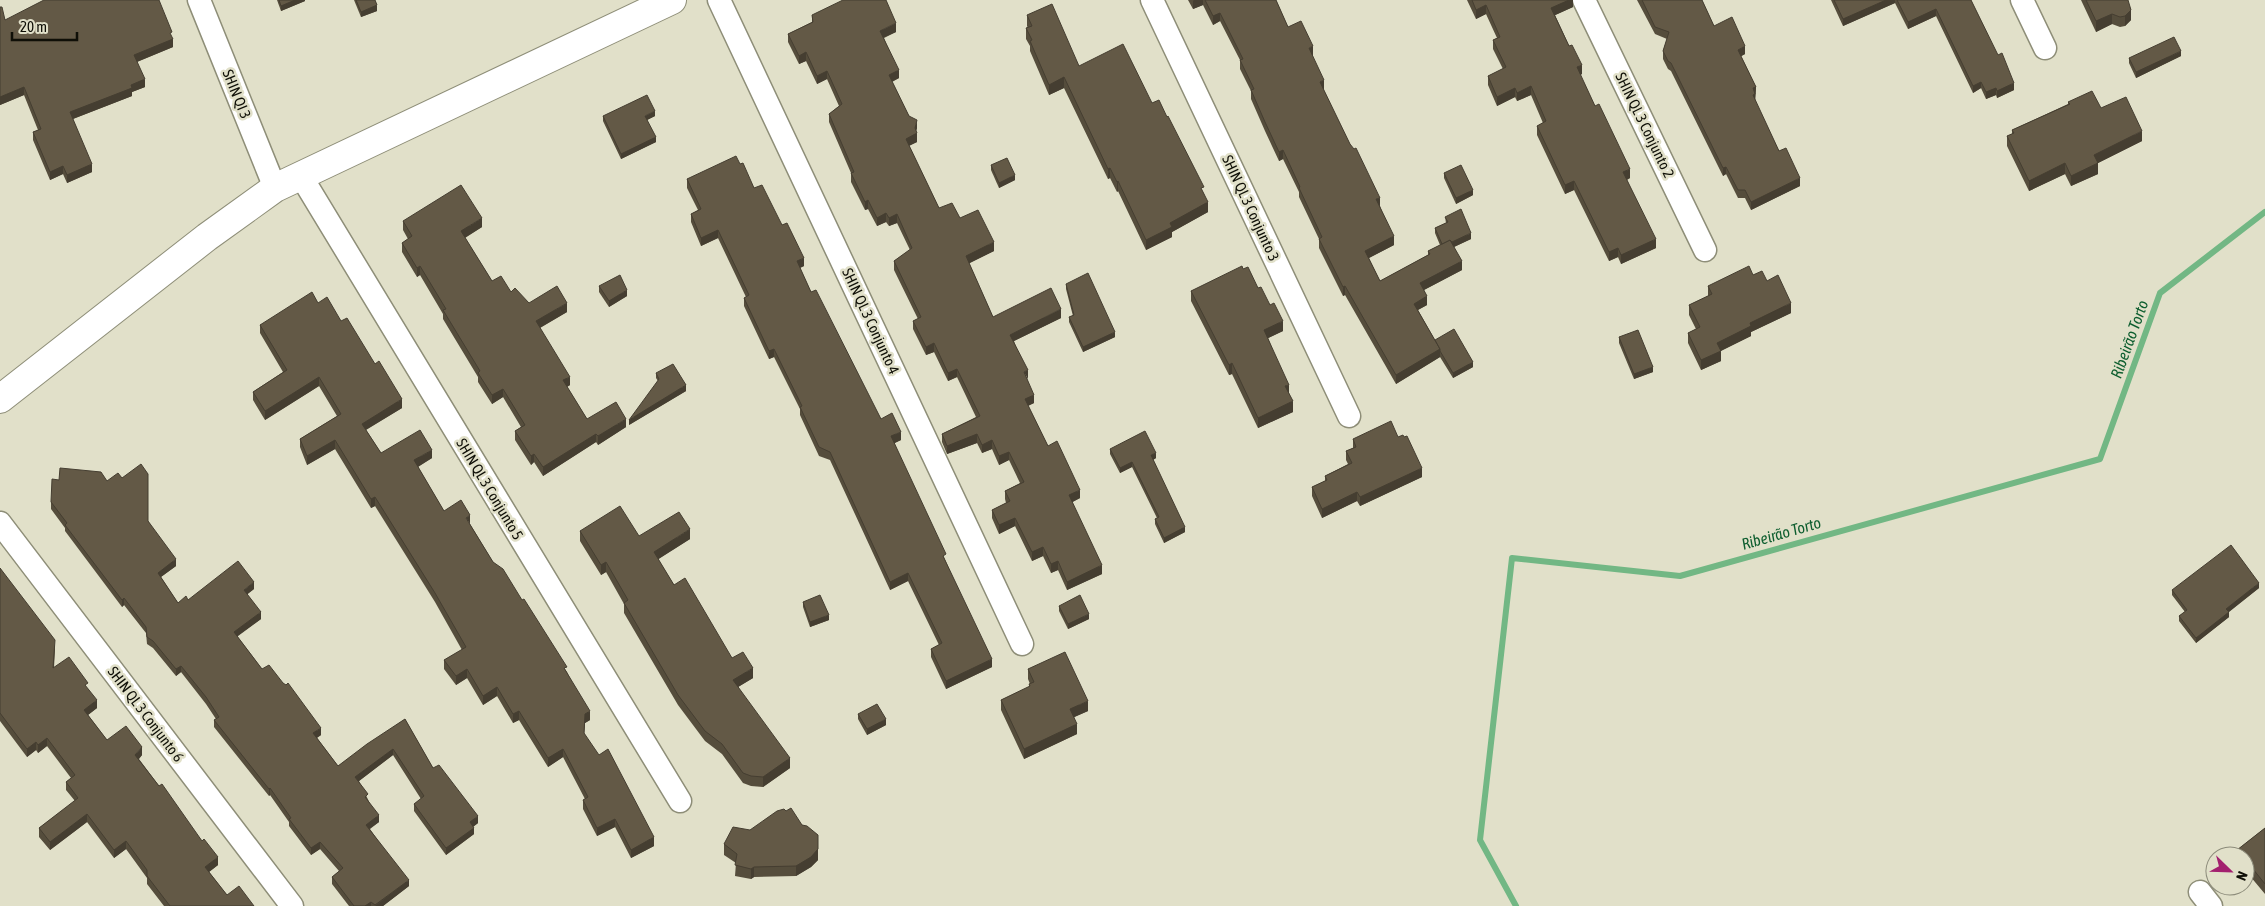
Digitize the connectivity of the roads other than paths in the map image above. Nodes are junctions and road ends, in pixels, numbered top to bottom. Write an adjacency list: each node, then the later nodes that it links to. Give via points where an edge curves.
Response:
1 (199, 0): 9 (street, SHIN QI 3)
2 (672, 0): 8 (street)
3 (719, 0): 14 (street, SHIN QL 3 Conjunto 4)
4 (1152, 0): 12 (street, SHIN QL 3 Conjunto 3)
5 (1584, 0): 10 (street, SHIN QL 3 Conjunto 2)
6 (2022, 0): 7 (street)
7 (2045, 48)
8 (301, 176): 9 (street); 15 (street, SHIN QL 3 Conjunto 5)
9 (275, 188): 11 (street, via 207,237)
10 (1705, 250)
11 (0, 399)
12 (1349, 416)
13 (0, 523): 16 (street, SHIN QL 3 Conjunto 6)
14 (1022, 644)
15 (680, 801)
16 (292, 906)

